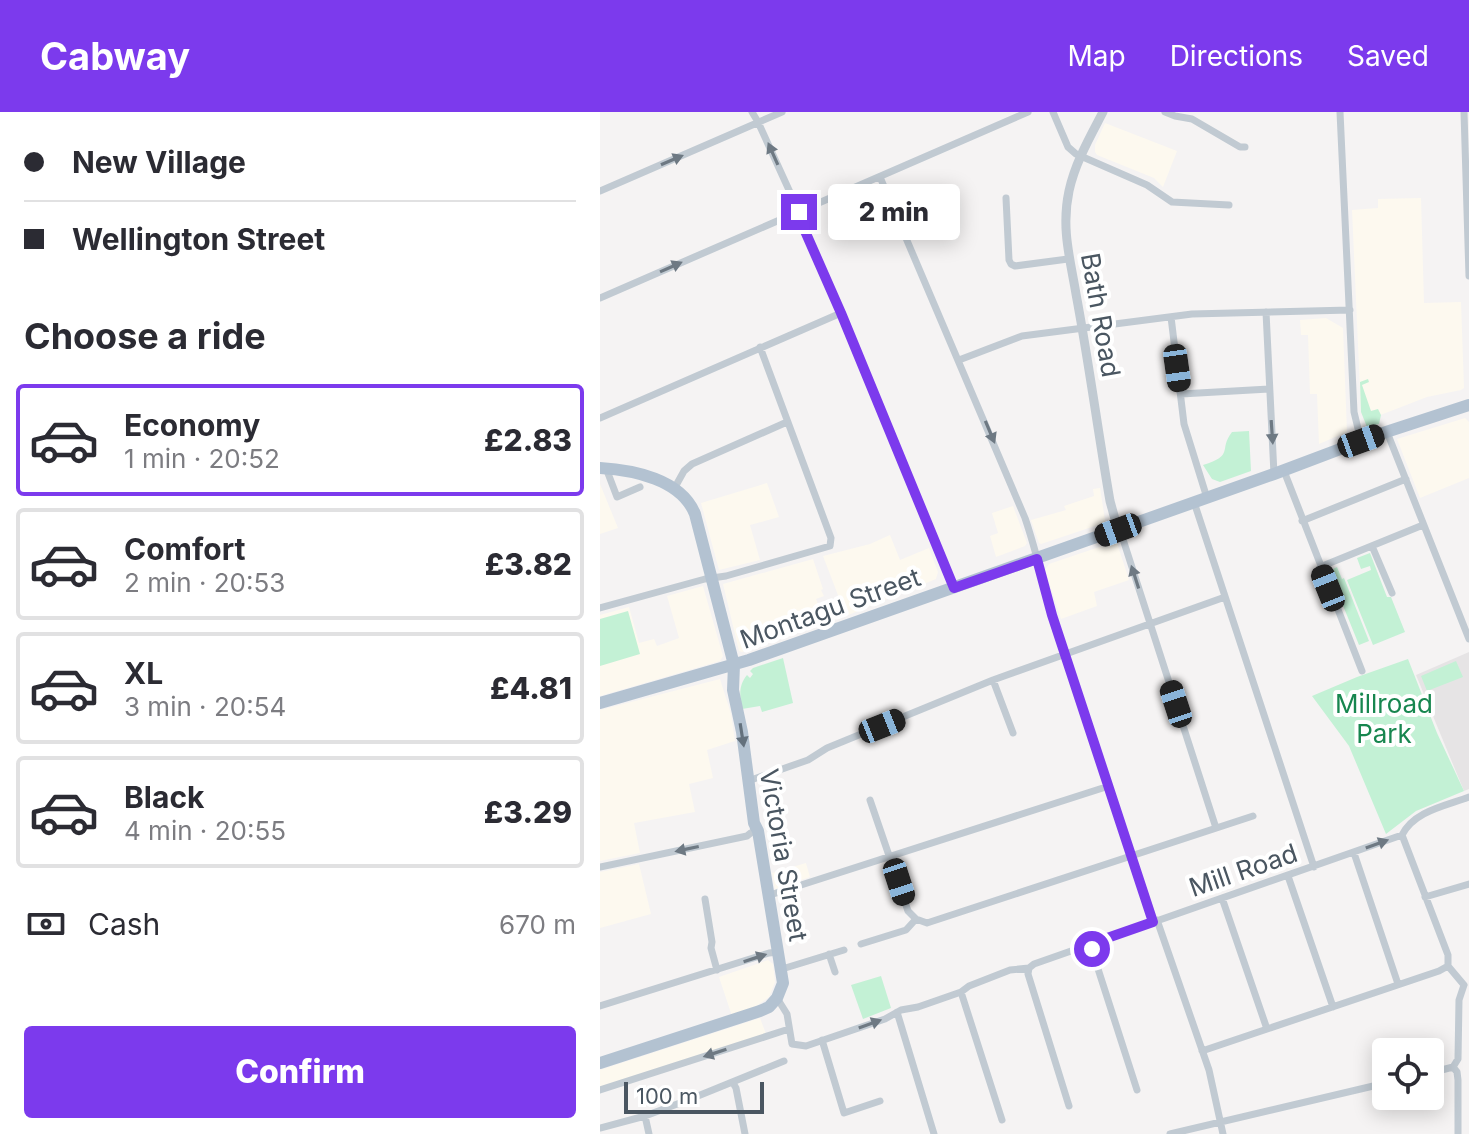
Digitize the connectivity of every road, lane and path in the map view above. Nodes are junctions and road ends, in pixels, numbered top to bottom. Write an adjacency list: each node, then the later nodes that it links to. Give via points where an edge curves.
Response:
1 (752, 112): 9 (street)
2 (782, 112): 9 (street)
3 (1028, 112): 12 (street)
4 (1053, 112): 11 (street, via 1068,147)
5 (1103, 112): 11 (street, Bath Road)
6 (1165, 112): 10 (street, via 1192,119)
7 (1340, 112): 20 (street)
8 (1464, 112): 18 (street)
9 (758, 122): 13 (street, one-way to 9); 16 (street, one-way to 9)
10 (1245, 147)
11 (1081, 156): 15 (street, via 1172,202); 17 (street, Bath Road, via 1066,211)
12 (880, 177): 16 (street); 26 (street)
13 (600, 191)
14 (1006, 198): 17 (street, via 1011,264)
15 (1229, 205)
16 (799, 212): 19 (street, one-way to 16); 22 (street)
17 (1068, 259): 24 (street, Bath Road)
18 (1469, 276)
19 (600, 298)
20 (1350, 310): 21 (street); 33 (street, via 1354,412)
21 (1266, 312): 23 (street); 27 (street)
22 (841, 313): 25 (street); 47 (street)
23 (1171, 317): 24 (street); 28 (street)
24 (1081, 328): 26 (street, via 1022,336); 42 (street, Bath Road)
25 (760, 347): 30 (street); 31 (street)
26 (959, 360): 44 (street, one-way to 44)
27 (1269, 389): 28 (street); 35 (street, one-way to 35)
28 (1181, 394): 39 (street)
29 (1469, 405): 32 (main road, Montagu Street)
30 (600, 418)
31 (787, 422): 38 (street, via 692,464); 46 (street, via 830,546)
32 (1387, 432): 33 (main road, Montagu Street); 36 (street)
33 (1361, 441): 35 (main road, Montagu Street)
34 (603, 468): 37 (street, via 617,497); 38 (main road)
35 (1279, 473): 39 (main road, Montagu Street); 40 (street)
36 (1406, 479): 40 (street); 41 (street)
37 (640, 487)
38 (674, 489): 46 (main road, Victoria Street, via 692,508)
39 (1200, 500): 42 (main road, Montagu Street); 49 (street)
40 (1302, 521): 45 (street)
41 (1423, 525): 43 (street); 52 (street)
42 (1119, 530): 44 (main road, Montagu Street); 51 (street, one-way to 42)
43 (1372, 546): 45 (street); 48 (street)
44 (1037, 559): 47 (main road, Montagu Street); 53 (street)
45 (1320, 567): 55 (street)
46 (712, 578): 50 (street); 54 (main road, Victoria Street)
47 (954, 588): 54 (main road, Montagu Street)
48 (1392, 593)
49 (1225, 597): 51 (street); 71 (street)
50 (600, 608)
51 (1150, 624): 53 (street); 65 (street)
52 (1469, 639)
53 (1065, 653): 56 (street); 60 (street)
54 (734, 665): 57 (main road, Montagu Street); 59 (main road, Victoria Street, one-way to 59)
55 (1362, 671)
56 (993, 680): 58 (street); 59 (street)
57 (600, 703)
58 (1013, 733)
59 (748, 781): 64 (main road, Victoria Street)
60 (1109, 786): 68 (street); 69 (street)
61 (1469, 797): 66 (street, Mill Road, via 1419,816)
62 (870, 800): 69 (street)
63 (1253, 816): 65 (street)
64 (754, 823): 70 (street, one-way to 70, via 747,836); 74 (main road, Victoria Street)
65 (1216, 828): 68 (street)
66 (1402, 835): 67 (street, Mill Road, one-way to 66); 75 (street)
67 (1354, 853): 71 (street, Mill Road); 91 (street)
68 (1131, 855): 78 (street, via 927,923); 79 (street)
69 (890, 857): 74 (street); 78 (street, via 908,911)
70 (600, 867)
71 (1314, 867): 72 (street, Mill Road)
72 (1288, 876): 76 (street, Mill Road); 95 (street)
73 (1469, 884): 75 (street)
74 (770, 895): 83 (main road, Victoria Street)
75 (1425, 897): 85 (street)
76 (1222, 898): 79 (street, Mill Road); 98 (street)
77 (705, 899): 88 (street)
78 (916, 919): 80 (street, via 906,930)
79 (1155, 921): 81 (street, Mill Road); 100 (street)
80 (861, 944)
81 (1090, 944): 86 (street, Mill Road); 108 (street)
82 (844, 950): 84 (street)
83 (779, 952): 87 (main road, Victoria Street); 88 (street, one-way to 83)
84 (829, 954): 87 (street); 89 (street)
85 (1448, 966): 90 (street); 91 (street)
86 (1029, 968): 92 (street, Mill Road, via 1010,970); 110 (street)
87 (782, 969): 93 (main road, Victoria Street)
88 (717, 970): 94 (street)
89 (835, 972)
90 (1467, 983): 103 (street, via 1459,1000 1458,1059)
91 (1398, 984): 95 (street)
92 (961, 992): 96 (street, Mill Road); 112 (street)
93 (777, 998): 97 (street); 102 (main road, via 760,1011)
94 (600, 1006)
95 (1333, 1007): 98 (street)
96 (897, 1012): 99 (street, Mill Road, one-way to 96); 117 (street)
97 (789, 1029): 99 (street, Mill Road, via 796,1046); 107 (street, one-way to 107)
98 (1267, 1029): 100 (street)
99 (822, 1040): 109 (street, via 844,1113)
100 (1202, 1051): 113 (street)
101 (784, 1061): 105 (street)
102 (600, 1063)
103 (1453, 1067): 104 (street); 120 (street, via 1458,1080)
104 (1444, 1069)
105 (733, 1083): 111 (street); 116 (street)
106 (1372, 1086): 113 (street)
107 (600, 1090)
108 (1137, 1090)
109 (880, 1101)
110 (1069, 1106)
111 (645, 1116): 114 (street); 115 (street)
112 (1002, 1120)
113 (1220, 1122): 118 (street); 119 (street)
114 (600, 1128)
115 (649, 1134)
116 (745, 1134)
117 (934, 1134)
118 (1170, 1134)
119 (1223, 1134)
120 (1458, 1134)

